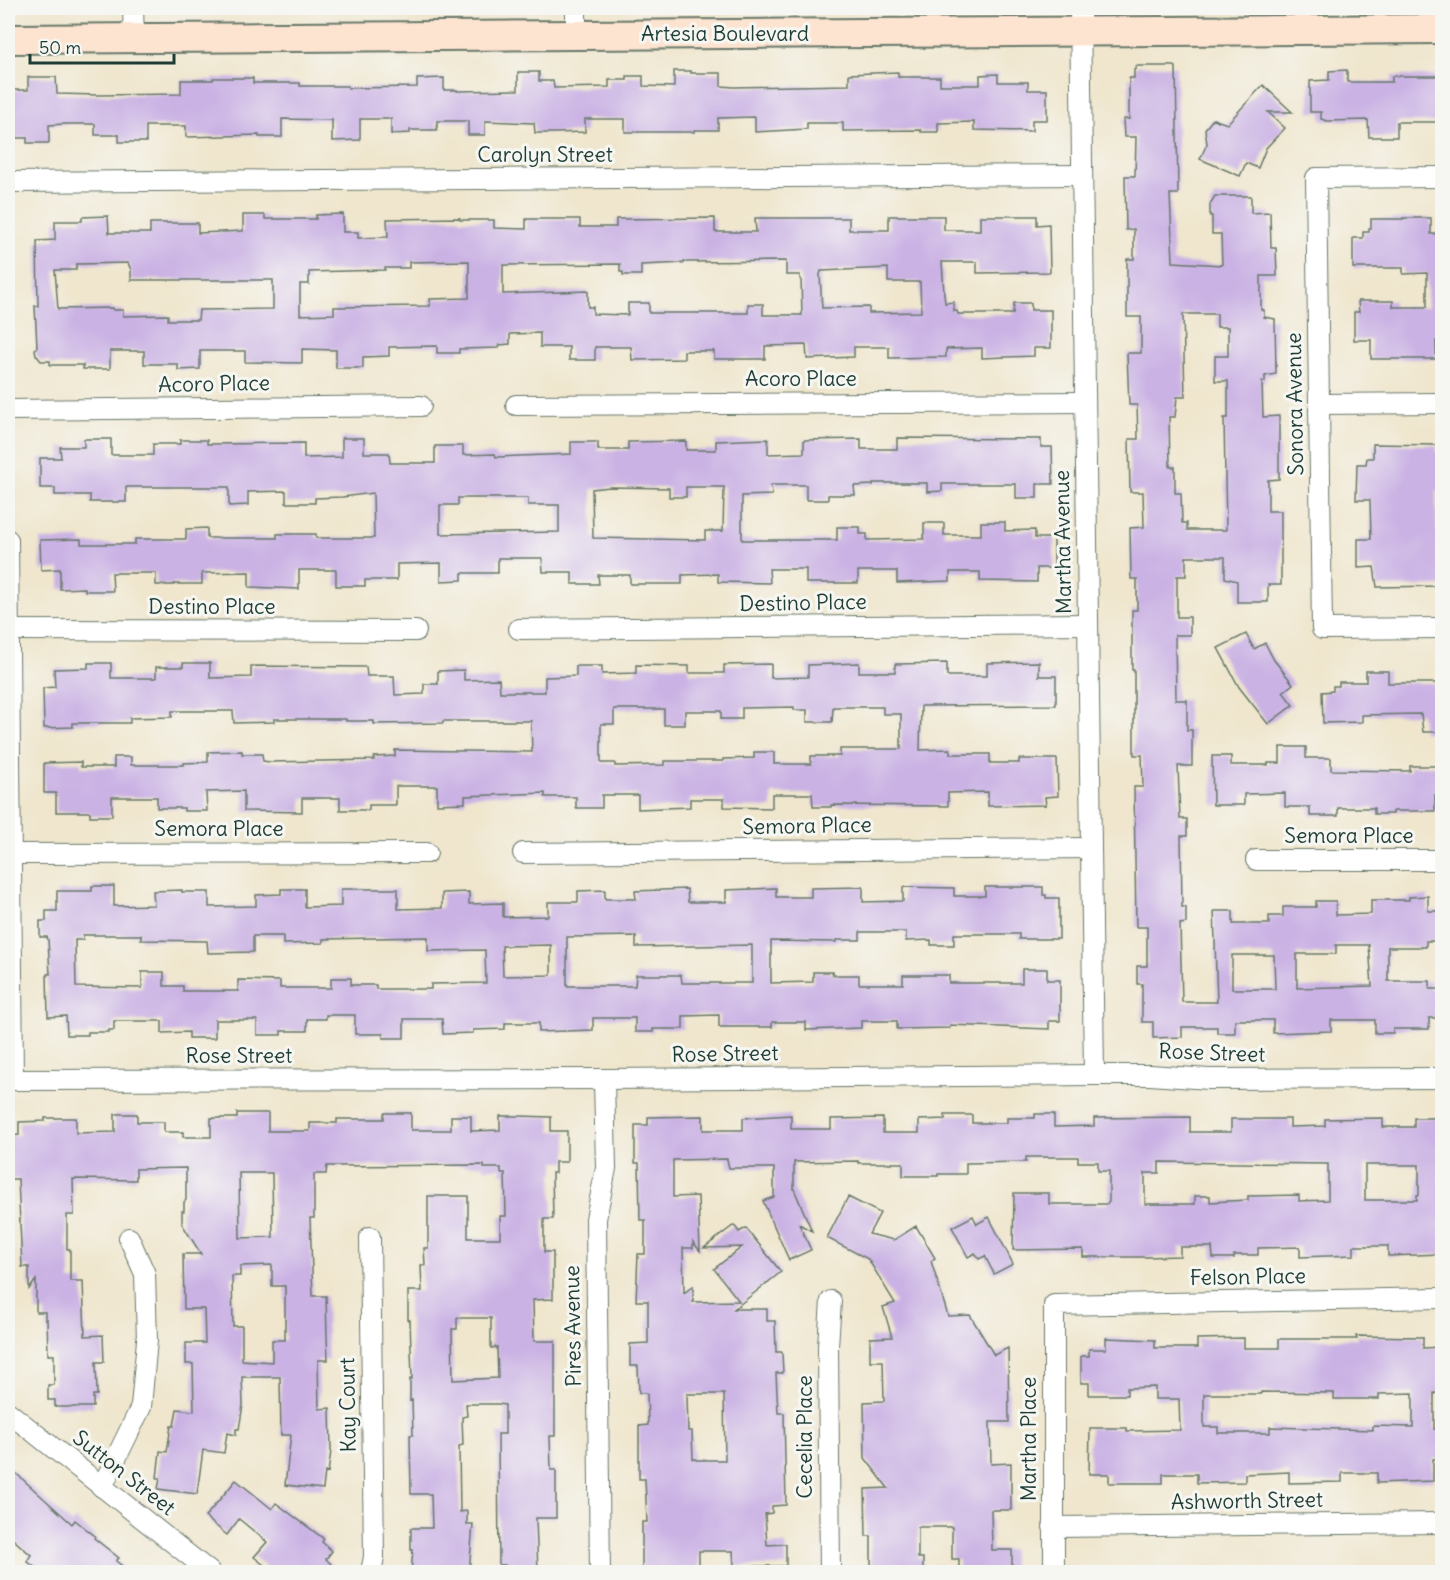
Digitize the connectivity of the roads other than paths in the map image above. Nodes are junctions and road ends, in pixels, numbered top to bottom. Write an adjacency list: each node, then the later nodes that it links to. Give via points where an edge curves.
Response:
1 (133, 8): 6 (street)
2 (1278, 19): 3 (main road, Artesia Boulevard); 5 (main road, Artesia Boulevard)
3 (1080, 20): 4 (main road, Artesia Boulevard); 8 (street, Martha Avenue)
4 (576, 21): 6 (main road, Artesia Boulevard)
5 (1443, 29)
6 (134, 38): 7 (main road, Artesia Boulevard)
7 (8, 39)
8 (1082, 176): 10 (street, Carolyn Street); 11 (street, Martha Avenue)
9 (1443, 177): 12 (street, Sonora Avenue, via 1316,178)
10 (8, 182)
11 (1085, 402): 14 (street, Acoro Place); 18 (street, Martha Avenue)
12 (1319, 404): 13 (street); 19 (street, Sonora Avenue, via 1322,629)
13 (1443, 404)
14 (516, 405)
15 (421, 406): 16 (street, Acoro Place)
16 (8, 410)
17 (8, 540): 20 (street)
18 (1088, 624): 21 (street, Destino Place); 23 (street, Martha Avenue)
19 (1443, 628)
20 (9, 630): 22 (street, Destino Place); 26 (street)
21 (519, 630)
22 (416, 631)
23 (1091, 848): 25 (street, Semora Place); 29 (street, Martha Avenue)
24 (427, 853): 26 (street, Semora Place)
25 (523, 853)
26 (11, 854): 32 (street)
27 (1256, 860): 28 (street, Semora Place)
28 (1443, 860)
29 (1094, 1075): 30 (street, Rose Street, via 1209,1079); 31 (street, Rose Street)
30 (1443, 1078)
31 (604, 1079): 32 (street, Rose Street); 44 (street, Pires Avenue, via 606,1168 596,1219)
32 (10, 1080)
33 (370, 1237): 43 (street, Kay Court, via 374,1557)
34 (129, 1238): 39 (street, via 145,1274 147,1340 141,1407)
35 (1443, 1298): 37 (street, Felson Place)
36 (831, 1301): 45 (street, Cecelia Place)
37 (1054, 1305): 41 (street, Martha Place)
38 (8, 1412): 39 (street, Sutton Street)
39 (102, 1487): 42 (street, Sutton Street)
40 (1443, 1523): 41 (street, Ashworth Street)
41 (1053, 1527): 46 (street, Martha Place)
42 (210, 1572)
43 (371, 1572)
44 (600, 1572)
45 (830, 1572)
46 (1054, 1572)

